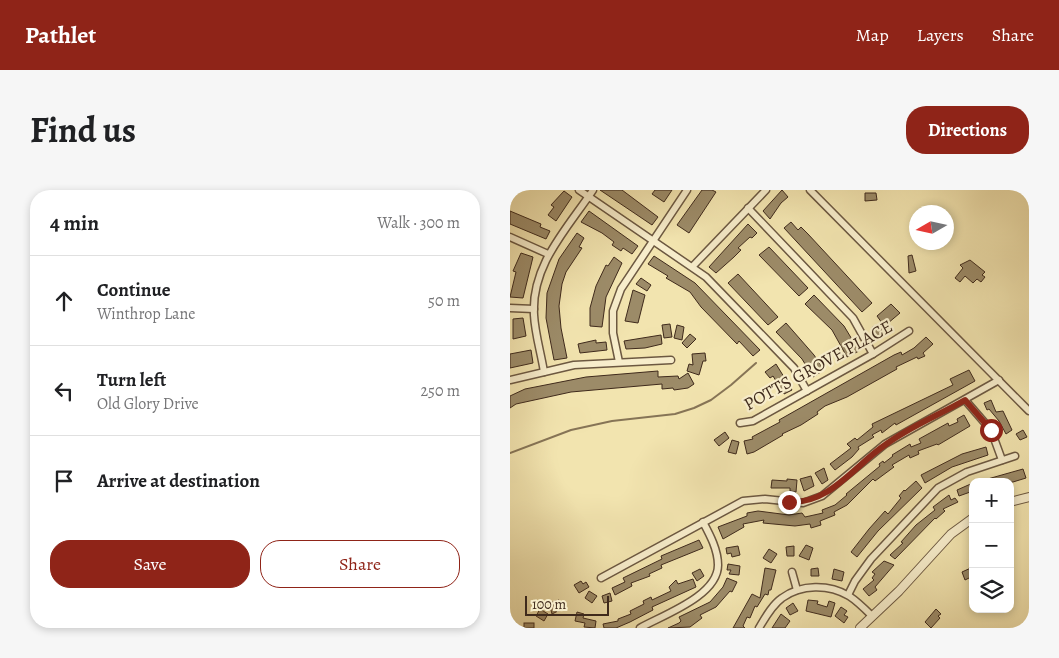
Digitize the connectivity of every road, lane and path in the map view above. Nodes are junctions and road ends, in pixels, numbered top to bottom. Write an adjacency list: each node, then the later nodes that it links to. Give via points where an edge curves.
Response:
1 (579, 190): 6 (street)
2 (593, 190): 6 (street)
3 (687, 190): 9 (street)
4 (766, 190): 7 (street)
5 (810, 190): 20 (street)
6 (589, 196): 9 (street); 10 (street)
7 (748, 208): 11 (street); 15 (street, via 853,318)
8 (510, 237): 10 (street)
9 (654, 240): 11 (street); 17 (street, via 620,289 613,311 613,333)
10 (548, 254): 13 (street, via 537,283)
11 (693, 266): 21 (street, via 775,347 794,368)
12 (510, 308): 13 (street)
13 (534, 309): 18 (street)
14 (909, 331): 15 (street, POTTS GROVE PLACE)
15 (873, 354): 21 (street, POTTS GROVE PLACE)
16 (671, 360): 17 (street)
17 (619, 362): 18 (street, via 574,365)
18 (544, 372): 19 (street)
19 (510, 380)
20 (999, 380): 22 (street); 23 (street)
21 (807, 391): 24 (street, POTTS GROVE PLACE, via 754,421)
22 (965, 400): 26 (street, via 991,430); 30 (street, via 885,444 822,496 803,503 765,499 743,501)
23 (1029, 411)
24 (740, 423)
25 (1015, 456): 26 (street)
26 (1002, 460): 34 (street, via 952,479 925,499 862,570)
27 (1029, 497): 28 (street)
28 (1014, 501)
29 (969, 521): 35 (street, via 951,534)
30 (703, 522): 32 (street); 36 (street, via 717,555 716,578 701,595)
31 (792, 572): 33 (street)
32 (600, 578)
33 (797, 590): 34 (street, via 819,587 834,589); 37 (street, via 783,597)
34 (848, 596): 35 (street)
35 (872, 616): 38 (street)
36 (640, 628)
37 (758, 628)
38 (860, 628)

